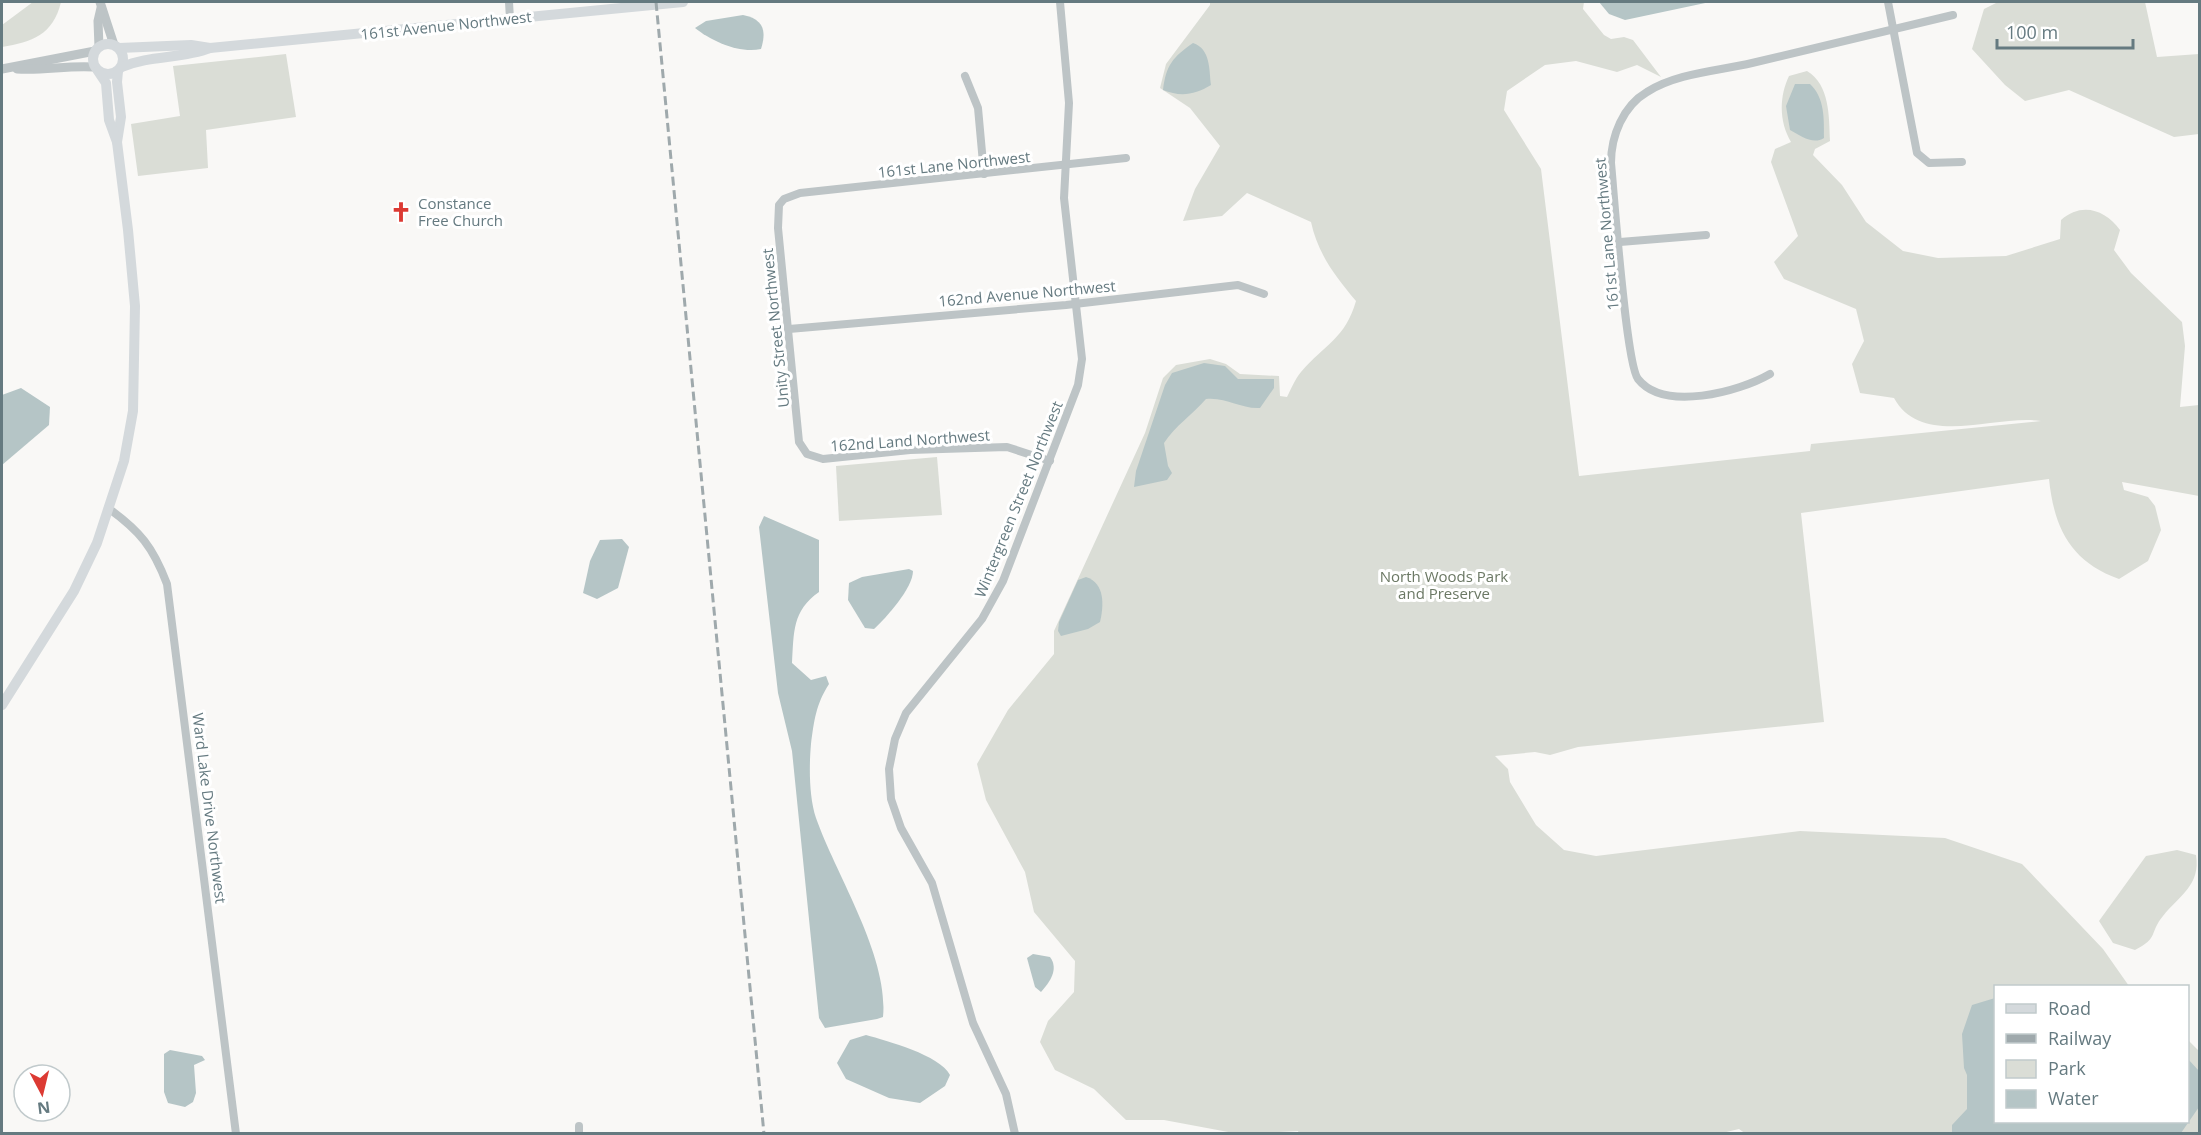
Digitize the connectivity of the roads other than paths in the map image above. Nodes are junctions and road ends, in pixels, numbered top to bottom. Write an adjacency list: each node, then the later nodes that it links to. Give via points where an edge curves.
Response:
1 (509, 2): 7 (street)
2 (683, 2): 7 (main road, 161st Avenue Northwest)
3 (1060, 2): 19 (street, Wintergreen Street Northwest, via 1069,103)
4 (1888, 2): 8 (street)
5 (100, 5): 9 (street); 11 (street)
6 (1953, 15): 8 (street, 161st Lane Northwest)
7 (510, 19): 10 (main road, 161st Avenue Northwest)
8 (1894, 29): 18 (street, via 1914,144 1924,160 1937,164); 23 (street, 161st Lane Northwest, via 1677,79 1634,102 1621,120 1611,163)
9 (116, 47): 10 (main road, 161st Avenue Northwest); 11 (main road); 14 (main road, via 123,57)
10 (210, 48): 14 (main road, 161st Avenue Northwest, via 196,54 136,60)
11 (97, 49): 12 (street); 13 (main road)
12 (6, 69): 13 (street)
13 (96, 69): 14 (main road, via 108,75); 16 (main road, via 106,83 109,120)
14 (120, 69): 16 (main road)
15 (965, 76): 20 (street, via 978,108)
16 (117, 142): 30 (main road, via 135,306 136,362 124,461)
17 (1126, 158): 19 (street, 161st Lane Northwest)
18 (1962, 162)
19 (1065, 165): 20 (street, 161st Lane Northwest); 25 (street, Wintergreen Street Northwest, via 1064,198)
20 (984, 174): 21 (street, 161st Lane Northwest, via 800,193)
21 (784, 199): 26 (street, Unity Street Northwest, via 779,205 778,228)
22 (1706, 235): 23 (street)
23 (1620, 242): 27 (street, 161st Lane Northwest, via 1636,378 1664,396 1739,389)
24 (1264, 294): 25 (street, 162nd Avenue Northwest, via 1238,285)
25 (1077, 304): 26 (street, 162nd Avenue Northwest); 29 (street, Wintergreen Street Northwest, via 1081,372)
26 (789, 328): 28 (street, Unity Street Northwest, via 799,442)
27 (1770, 374)
28 (807, 454): 29 (street, 162nd Land Northwest, via 823,459 910,450 1007,447)
29 (1050, 460): 33 (street, Wintergreen Street Northwest, via 1002,581 982,619 906,713 889,769 891,799 901,828 932,883 973,1023 1006,1094)
30 (108, 508): 31 (main road, via 97,543 74,591); 32 (street, Ward Lake Drive Northwest, via 147,542 166,584)
31 (2, 705)
32 (236, 1134)
33 (1015, 1134)

